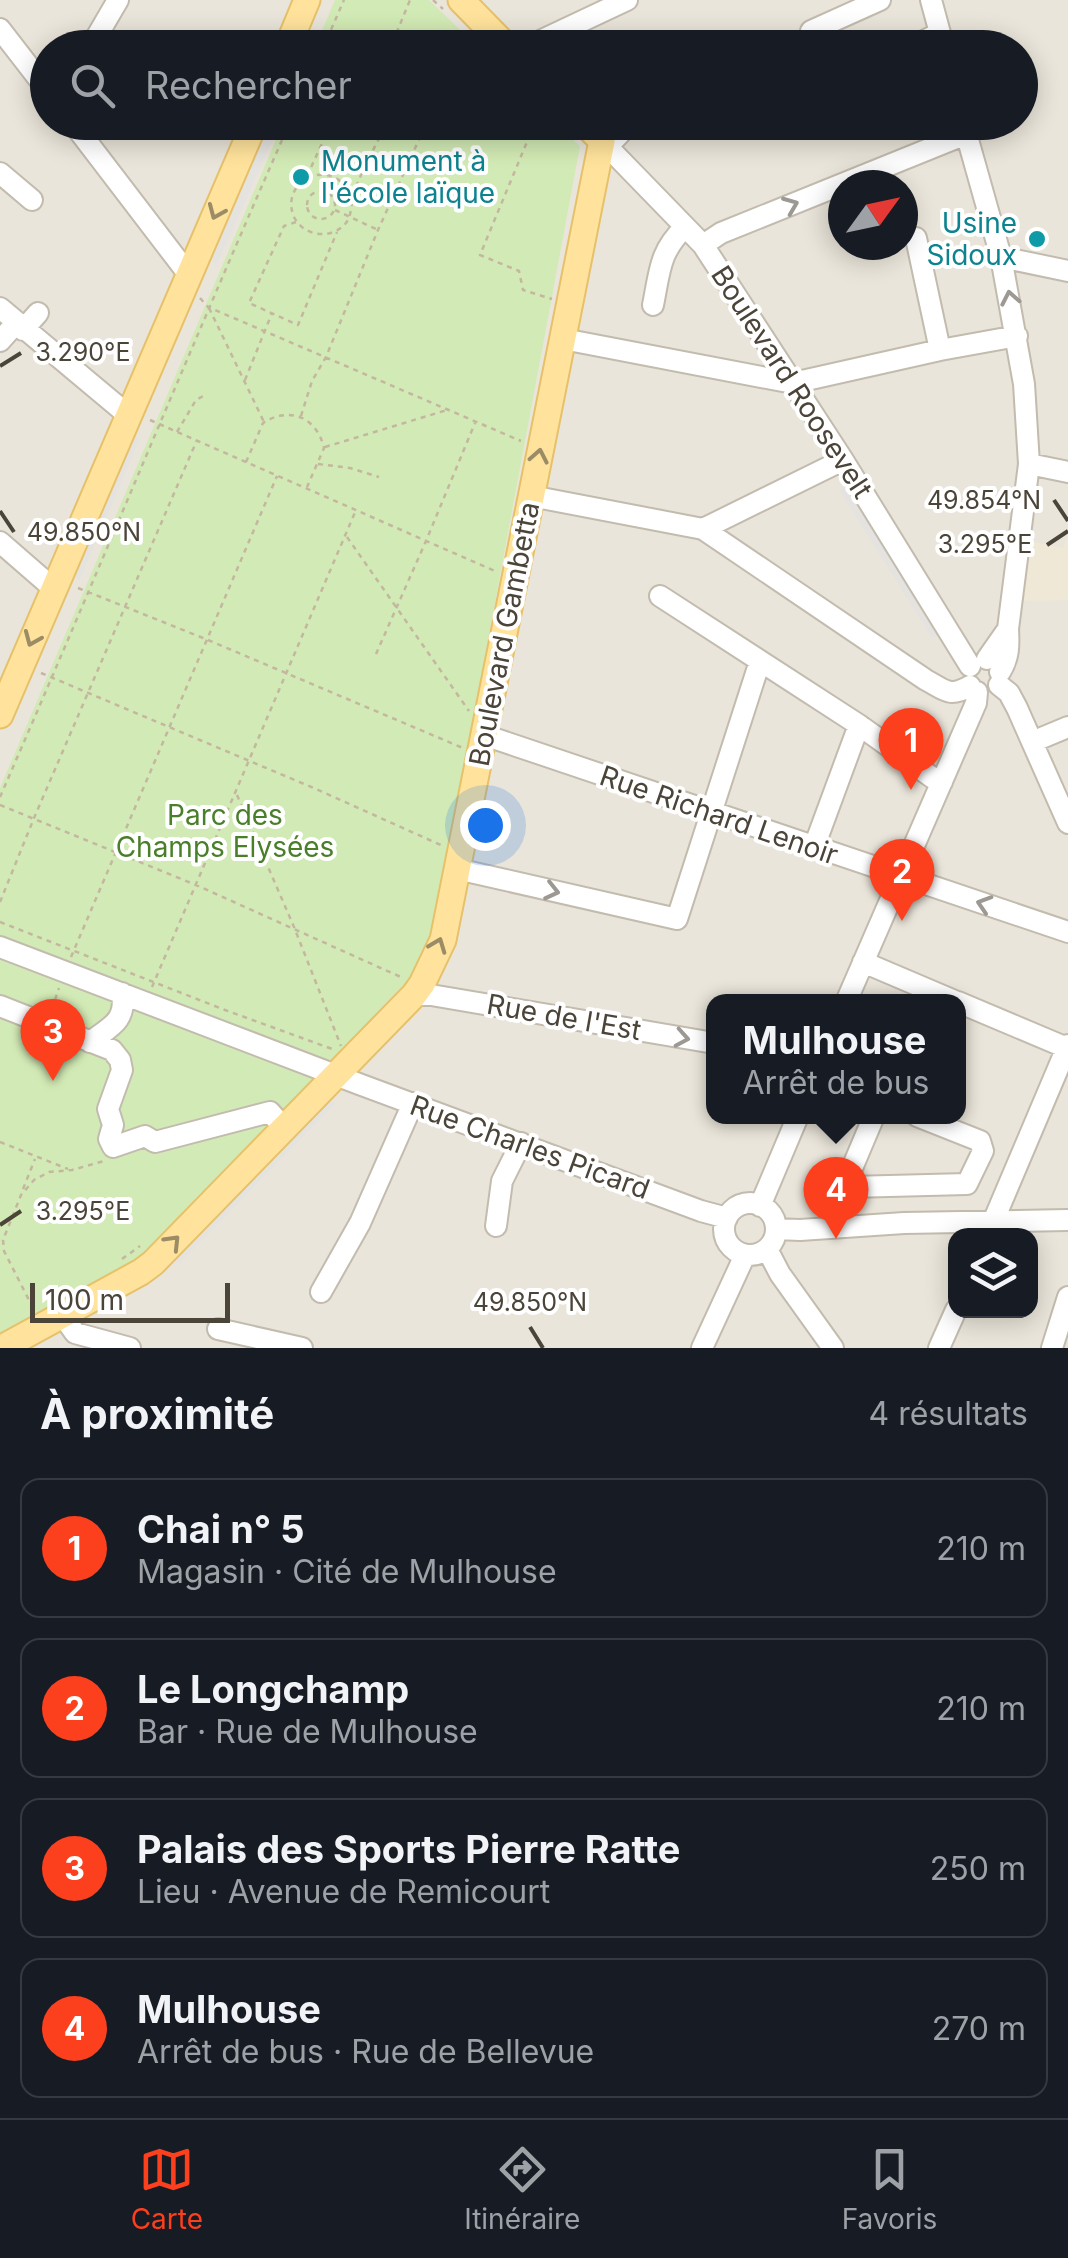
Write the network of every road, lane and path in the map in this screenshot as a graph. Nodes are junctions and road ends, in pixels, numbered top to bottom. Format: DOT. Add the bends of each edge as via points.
graph roads {
  1 [pos="118,0"];
  2 [pos="307,0"];
  3 [pos="344,0"];
  4 [pos="410,0"];
  5 [pos="627,0"];
  6 [pos="880,0"];
  7 [pos="931,0"];
  8 [pos="463,1"];
  9 [pos="0,29"];
  10 [pos="100,30"];
  11 [pos="294,30"];
  12 [pos="331,30"];
  13 [pos="398,30"];
  14 [pos="491,30"];
  15 [pos="563,30"];
  16 [pos="813,30"];
  17 [pos="939,30"];
  18 [pos="30,68"];
  19 [pos="85,140"];
  20 [pos="247,140"];
  21 [pos="282,140"];
  22 [pos="324,140"];
  23 [pos="378,140"];
  24 [pos="419,140"];
  25 [pos="528,140"];
  26 [pos="601,140"];
  27 [pos="610,140"];
  28 [pos="937,140"];
  29 [pos="968,140"];
  30 [pos="605,144"];
  31 [pos="0,173"];
  32 [pos="332,176"];
  33 [pos="306,178"];
  34 [pos="326,192"];
  35 [pos="352,198"];
  36 [pos="32,200"];
  37 [pos="334,209"];
  38 [pos="350,216"];
  39 [pos="297,222"];
  40 [pos="685,227"];
  41 [pos="338,230"];
  42 [pos="378,230"];
  43 [pos="703,245"];
  44 [pos="918,247"];
  45 [pos="1002,257"];
  46 [pos="1068,271"];
  47 [pos="186,281"];
  48 [pos="652,305"];
  49 [pos="570,306"];
  50 [pos="208,307"];
  51 [pos="38,313"];
  52 [pos="272,313"];
  53 [pos="13,320"];
  54 [pos="265,331"];
  55 [pos="1017,336"];
  56 [pos="563,339"];
  57 [pos="0,341"];
  58 [pos="940,350"];
  59 [pos="326,357"];
  60 [pos="245,382"];
  61 [pos="793,383"];
  62 [pos="206,396"];
  63 [pos="448,410"];
  64 [pos="130,412"];
  65 [pos="302,416"];
  66 [pos="476,421"];
  67 [pos="264,422"];
  68 [pos="160,424"];
  69 [pos="176,433"];
  70 [pos="196,440"];
  71 [pos="324,448"];
  72 [pos="541,449"];
  73 [pos="843,460"];
  74 [pos="246,462"];
  75 [pos="316,464"];
  76 [pos="1028,464"];
  77 [pos="1068,472"];
  78 [pos="278,476"];
  79 [pos="379,478"];
  80 [pos="306,488"];
  81 [pos="532,496"];
  82 [pos="356,510"];
  83 [pos="703,529"];
  84 [pos="345,534"];
  85 [pos="426,541"];
  86 [pos="0,542"];
  87 [pos="495,580"];
  88 [pos="56,584"];
  89 [pos="89,593"];
  90 [pos="660,596"];
  91 [pos="126,607"];
  92 [pos="397,608"];
  93 [pos="208,640"];
  94 [pos="376,654"];
  95 [pos="760,661"];
  96 [pos="22,664"];
  97 [pos="286,674"];
  98 [pos="984,677"];
  99 [pos="52,678"];
  100 [pos="88,693"];
  101 [pos="1,709"];
  102 [pos="858,725"];
  103 [pos="1068,727"];
  104 [pos="170,728"];
  105 [pos="477,736"];
  106 [pos="1032,742"];
  107 [pos="248,761"];
  108 [pos="942,782"];
  109 [pos="236,792"];
  110 [pos="0,797"];
  111 [pos="0,805"];
  112 [pos="711,812"];
  113 [pos="34,818"];
  114 [pos="1068,823"];
  115 [pos="814,847"];
  116 [pos="117,852"];
  117 [pos="458,862"];
  118 [pos="899,876"];
  119 [pos="196,885"];
  120 [pos="0,902"];
  121 [pos="0,922"];
  122 [pos="294,927"];
  123 [pos="1068,932"];
  124 [pos="0,947"];
  125 [pos="74,951"];
  126 [pos="863,962"];
  127 [pos="65,971"];
  128 [pos="409,981"];
  129 [pos="154,983"];
  130 [pos="151,990"];
  131 [pos="122,993"];
  132 [pos="849,994"];
  133 [pos="939,994"];
  134 [pos="966,1005"];
  135 [pos="0,1006"];
  136 [pos="46,1024"];
  137 [pos="90,1042"];
  138 [pos="706,1042"];
  139 [pos="1067,1046"];
  140 [pos="329,1064"];
  141 [pos="413,1103"];
  142 [pos="795,1124"];
  143 [pos="871,1124"];
  144 [pos="937,1124"];
  145 [pos="284,1128"];
  146 [pos="0,1142"];
  147 [pos="521,1144"];
  148 [pos="36,1156"];
  149 [pos="118,1156"];
  150 [pos="72,1170"];
  151 [pos="902,1187"];
  152 [pos="20,1195"];
  153 [pos="760,1206"];
  154 [pos="726,1218"];
  155 [pos="1068,1220"];
  156 [pos="904,1224"];
  157 [pos="496,1226"];
  158 [pos="776,1228"];
  159 [pos="973,1228"];
  160 [pos="990,1228"];
  161 [pos="999,1228"];
  162 [pos="2,1239"];
  163 [pos="141,1246"];
  164 [pos="767,1249"];
  165 [pos="4,1251"];
  166 [pos="745,1255"];
  167 [pos="0,1259"];
  168 [pos="114,1264"];
  169 [pos="320,1292"];
  170 [pos="1068,1297"];
  171 [pos="952,1318"];
  172 [pos="218,1328"];
  173 [pos="45,1330"];
  174 [pos="2,1348"];
  175 [pos="130,1348"];
  176 [pos="302,1348"];
  177 [pos="702,1348"];
  178 [pos="832,1348"];
  179 [pos="939,1348"];
  180 [pos="1052,1348"];
  1 -- 10 [label="street"];
  2 -- 11 [label="main road"];
  3 -- 12 [label="path"];
  4 -- 13 [label="path"];
  5 -- 15 [label="street"];
  6 -- 16 [label="street"];
  7 -- 17 [label="street"];
  8 -- 14 [label="main road"];
  9 -- 18 [label="street"];
  19 -- 47 [label="street"];
  20 -- 47 [label="main road, one-way"];
  21 -- 50 [label="path"];
  22 -- 33 [label="path"];
  23 -- 35 [label="path"];
  24 -- 42 [label="path"];
  25 -- 49 [label="path" via="480,255 519,271 523,290"];
  26 -- 30 [label="main road, Boulevard Roosevelt"];
  27 -- 30 [label="street"];
  43 -- 28 [label="street, one-way"];
  29 -- 45 [label="street"];
  30 -- 40 [label="street, Boulevard Roosevelt"];
  30 -- 49 [label="main road, Boulevard Gambetta"];
  31 -- 36 [label="street"];
  32 -- 33 [label="path"];
  32 -- 34 [label="path"];
  32 -- 35 [label="path"];
  33 -- 39 [label="path" via="292,198"];
  34 -- 37 [label="path"];
  34 -- 37 [label="path" via="310,196 308,209 320,218"];
  35 -- 38 [label="path"];
  37 -- 38 [label="path"];
  38 -- 41 [label="path"];
  38 -- 42 [label="path"];
  39 -- 41 [label="path" via="317,234"];
  39 -- 52 [label="path" via="284,226 249,303"];
  40 -- 43 [label="street, Boulevard Roosevelt"];
  40 -- 48 [label="street" via="669,242"];
  41 -- 52 [label="path" via="298,324"];
  42 -- 59 [label="path"];
  43 -- 61 [label="street, Boulevard Roosevelt"];
  44 -- 58 [label="street"];
  45 -- 46 [label="street"];
  55 -- 45 [label="street, one-way"];
  47 -- 50 [label="path"];
  47 -- 64 [label="main road"];
  49 -- 56 [label="main road, Boulevard Gambetta"];
  50 -- 54 [label="path"];
  50 -- 60 [label="path"];
  50 -- 68 [label="path"];
  51 -- 53 [label="street"];
  52 -- 54 [label="path"];
  53 -- 57 [label="street"];
  53 -- 64 [label="street"];
  54 -- 59 [label="path"];
  54 -- 60 [label="path"];
  55 -- 58 [label="street"];
  55 -- 76 [label="street"];
  56 -- 61 [label="street"];
  56 -- 72 [label="main road, Boulevard Gambetta"];
  58 -- 61 [label="street"];
  59 -- 63 [label="path"];
  59 -- 65 [label="path"];
  60 -- 67 [label="path"];
  61 -- 73 [label="street, Boulevard Roosevelt"];
  62 -- 69 [label="path" via="196,400"];
  63 -- 66 [label="path"];
  63 -- 71 [label="path"];
  64 -- 68 [label="path"];
  64 -- 88 [label="main road"];
  65 -- 67 [label="path"];
  65 -- 71 [label="path"];
  66 -- 72 [label="path"];
  66 -- 85 [label="path"];
  67 -- 74 [label="path"];
  68 -- 69 [label="path"];
  68 -- 89 [label="path"];
  69 -- 70 [label="path"];
  70 -- 74 [label="path"];
  70 -- 91 [label="path"];
  71 -- 75 [label="path"];
  81 -- 72 [label="main road, Boulevard Gambetta, one-way"];
  73 -- 83 [label="street"];
  73 -- 98 [label="street, Boulevard Roosevelt"];
  74 -- 78 [label="path"];
  75 -- 79 [label="path"];
  75 -- 80 [label="path"];
  76 -- 77 [label="street"];
  76 -- 98 [label="street" via="1008,628"];
  78 -- 80 [label="path"];
  78 -- 93 [label="path"];
  80 -- 82 [label="path"];
  81 -- 83 [label="street"];
  81 -- 105 [label="main road, Boulevard Gambetta"];
  82 -- 84 [label="path"];
  82 -- 85 [label="path"];
  83 -- 98 [label="street" via="926,680 956,694"];
  84 -- 92 [label="path"];
  84 -- 97 [label="path"];
  85 -- 87 [label="path" via="496,572"];
  85 -- 92 [label="path"];
  86 -- 88 [label="street"];
  88 -- 89 [label="path"];
  88 -- 96 [label="main road, one-way"];
  89 -- 91 [label="path"];
  89 -- 99 [label="path"];
  90 -- 95 [label="street"];
  91 -- 93 [label="path"];
  91 -- 100 [label="path"];
  92 -- 94 [label="path"];
  92 -- 105 [label="path" via="465,704"];
  93 -- 97 [label="path"];
  93 -- 104 [label="path"];
  95 -- 102 [label="street"];
  95 -- 112 [label="street"];
  96 -- 99 [label="path"];
  96 -- 101 [label="main road"];
  97 -- 105 [label="path"];
  97 -- 107 [label="path"];
  98 -- 106 [label="street, Boulevard Roosevelt" via="1009,694"];
  98 -- 108 [label="street"];
  99 -- 100 [label="path"];
  99 -- 110 [label="path"];
  100 -- 104 [label="path"];
  100 -- 113 [label="path"];
  102 -- 108 [label="street"];
  102 -- 115 [label="street"];
  103 -- 106 [label="street"];
  104 -- 107 [label="path"];
  104 -- 116 [label="path"];
  105 -- 112 [label="street, Rue Richard Lenoir"];
  105 -- 117 [label="main road, Boulevard Gambetta"];
  106 -- 114 [label="street, Boulevard Roosevelt"];
  107 -- 109 [label="path"];
  107 -- 117 [label="path" via="388,821"];
  108 -- 118 [label="street"];
  109 -- 119 [label="path"];
  109 -- 122 [label="path"];
  111 -- 113 [label="path"];
  112 -- 115 [label="street, Rue Richard Lenoir"];
  117 -- 112 [label="street, one-way" via="677,919"];
  113 -- 116 [label="path"];
  113 -- 120 [label="path"];
  115 -- 118 [label="street, Rue Richard Lenoir"];
  116 -- 119 [label="path"];
  116 -- 125 [label="path"];
  128 -- 117 [label="main road, Boulevard Gambetta, one-way" via="442,940"];
  123 -- 118 [label="street, Rue Richard Lenoir, one-way"];
  118 -- 126 [label="street"];
  119 -- 122 [label="path"];
  119 -- 129 [label="path"];
  121 -- 125 [label="path"];
  122 -- 128 [label="path"];
  122 -- 140 [label="path" via="339,1044"];
  124 -- 127 [label="street, Rue Charles Picard"];
  125 -- 127 [label="path"];
  125 -- 129 [label="path"];
  126 -- 132 [label="street"];
  126 -- 133 [label="street"];
  127 -- 131 [label="street, Rue Charles Picard"];
  127 -- 136 [label="path"];
  128 -- 138 [label="street, Rue de l'Est, one-way" via="431,994"];
  128 -- 140 [label="main road, Boulevard Gambetta"];
  129 -- 130 [label="path"];
  129 -- 140 [label="path"];
  131 -- 137 [label="street" via="116,1024"];
  131 -- 140 [label="street, Rue Charles Picard"];
  134 -- 139 [label="street"];
  135 -- 136 [label="street"];
  136 -- 137 [label="street"];
  137 -- 145 [label="street" via="120,1060 108,1110 113,1147 270,1112"];
  139 -- 160 [label="street"];
  140 -- 141 [label="street, Rue Charles Picard"];
  140 -- 145 [label="main road, Boulevard Gambetta"];
  141 -- 147 [label="street, Rue Charles Picard"];
  141 -- 169 [label="street" via="360,1223"];
  142 -- 153 [label="street"];
  143 -- 151 [label="street" via="848,1184"];
  144 -- 151 [label="street" via="980,1141 984,1151 970,1181"];
  173 -- 145 [label="main road, Boulevard Gambetta, one-way" via="154,1263"];
  146 -- 148 [label="path"];
  147 -- 154 [label="street, Rue Charles Picard"];
  147 -- 157 [label="street" via="502,1180"];
  148 -- 150 [label="path"];
  148 -- 152 [label="path"];
  149 -- 150 [label="path"];
  150 -- 152 [label="path" via="49,1172"];
  151 -- 156 [label="street"];
  152 -- 162 [label="path"];
  153 -- 154 [label="street" via="745,1204"];
  153 -- 158 [label="street"];
  154 -- 166 [label="street" via="726,1241"];
  155 -- 161 [label="street"];
  156 -- 158 [label="street"];
  156 -- 159 [label="street"];
  158 -- 164 [label="street"];
  162 -- 165 [label="path"];
  163 -- 168 [label="path"];
  164 -- 166 [label="street"];
  164 -- 178 [label="street"];
  165 -- 167 [label="path"];
  165 -- 173 [label="path"];
  166 -- 177 [label="street"];
  170 -- 180 [label="street"];
  171 -- 179 [label="street"];
  172 -- 176 [label="street"];
  173 -- 174 [label="main road, Boulevard Gambetta"];
  173 -- 175 [label="street"];
}
